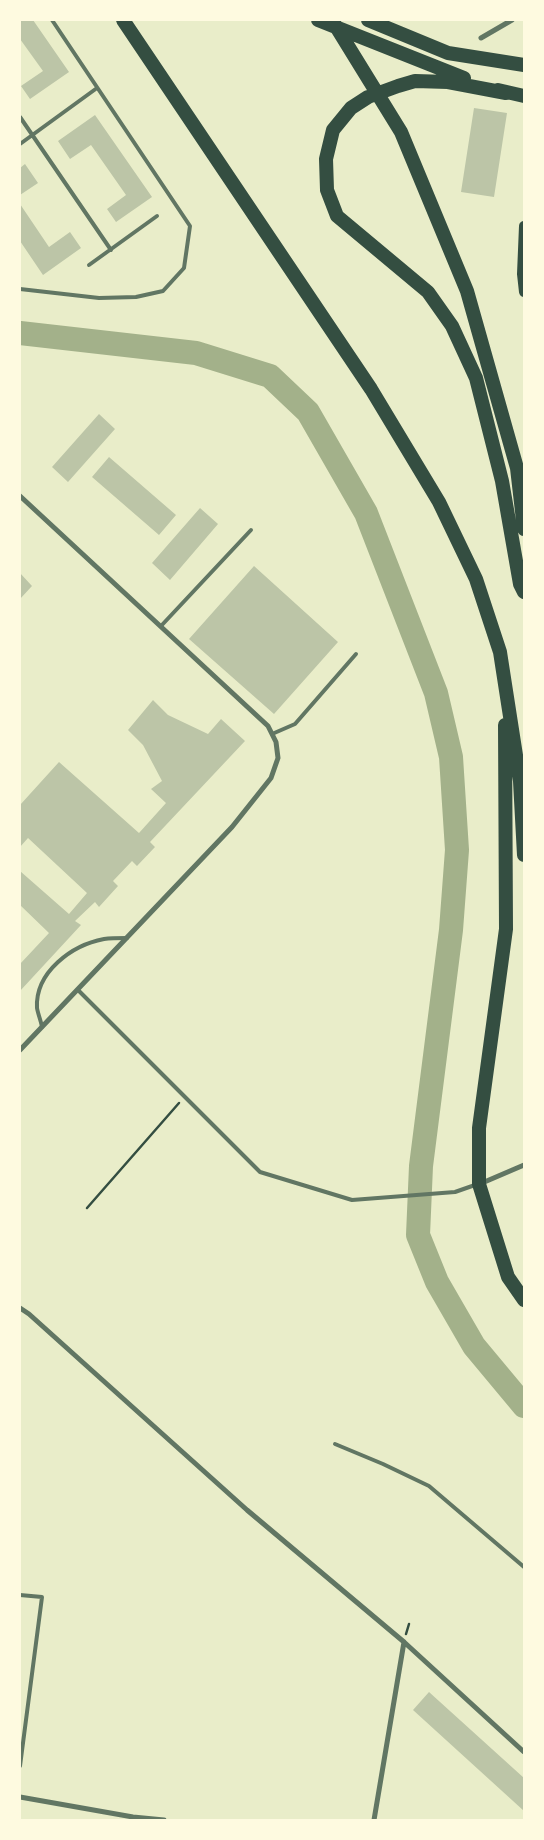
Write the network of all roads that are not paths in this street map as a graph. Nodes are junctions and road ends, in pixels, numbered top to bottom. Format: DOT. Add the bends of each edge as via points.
graph roads {
  1 [pos="52,20"];
  2 [pos="123,20"];
  3 [pos="318,20"];
  4 [pos="332,20"];
  5 [pos="368,20"];
  6 [pos="512,20"];
  7 [pos="481,38"];
  8 [pos="524,66"];
  9 [pos="97,88"];
  10 [pos="506,93"];
  11 [pos="524,96"];
  12 [pos="20,117"];
  13 [pos="33,135"];
  14 [pos="20,144"];
  15 [pos="158,216"];
  16 [pos="524,226"];
  17 [pos="111,250"];
  18 [pos="89,266"];
  19 [pos="20,289"];
  20 [pos="524,292"];
  21 [pos="20,496"];
  22 [pos="524,529"];
  23 [pos="252,530"];
  24 [pos="524,592"];
  25 [pos="161,626"];
  26 [pos="356,654"];
  27 [pos="506,684"];
  28 [pos="272,734"];
  29 [pos="524,855"];
  30 [pos="127,938"];
  31 [pos="78,990"];
  32 [pos="42,1027"];
  33 [pos="20,1050"];
  34 [pos="524,1165"];
  35 [pos="479,1184"];
  36 [pos="524,1300"];
  37 [pos="20,1308"];
  38 [pos="335,1444"];
  39 [pos="524,1568"];
  40 [pos="20,1594"];
  41 [pos="404,1642"];
  42 [pos="524,1752"];
  43 [pos="20,1766"];
  44 [pos="20,1797"];
  45 [pos="164,1820"];
  46 [pos="374,1820"];
  1 -- 9 [label="lane"];
  2 -- 27 [label="highway" via="372,389 439,502 476,579 500,652"];
  3 -- 10 [label="highway"];
  4 -- 22 [label="highway" via="402,132 468,292 517,468"];
  5 -- 8 [label="highway" via="448,53"];
  6 -- 7 [label="street"];
  9 -- 13 [label="lane"];
  9 -- 19 [label="lane" via="190,226 184,268 163,291 136,297 99,298"];
  10 -- 11 [label="highway"];
  10 -- 24 [label="highway" via="448,82 415,81 368,97 351,108 333,130 326,159 328,190 337,216 428,292 452,326 476,378 502,481"];
  12 -- 13 [label="lane"];
  13 -- 14 [label="lane"];
  13 -- 17 [label="lane"];
  15 -- 17 [label="lane"];
  16 -- 20 [label="main road"];
  17 -- 18 [label="lane"];
  21 -- 25 [label="street"];
  23 -- 25 [label="lane"];
  25 -- 28 [label="street" via="268,726"];
  26 -- 28 [label="lane" via="295,724"];
  27 -- 29 [label="highway" via="520,781"];
  27 -- 35 [label="highway" via="506,929 479,1128"];
  28 -- 30 [label="street" via="278,758 271,778 232,827"];
  30 -- 31 [label="street"];
  30 -- 32 [label="lane" via="104,939 78,948 50,969 40,986 37,1008"];
  31 -- 32 [label="street"];
  31 -- 35 [label="lane" via="260,1172 352,1200 455,1192"];
  32 -- 33 [label="street"];
  34 -- 35 [label="street"];
  35 -- 36 [label="highway" via="508,1277"];
  37 -- 41 [label="street" via="247,1510"];
  38 -- 39 [label="lane" via="429,1486"];
  40 -- 43 [label="lane" via="42,1597"];
  41 -- 42 [label="street"];
  41 -- 46 [label="street"];
  44 -- 45 [label="street"];
}
